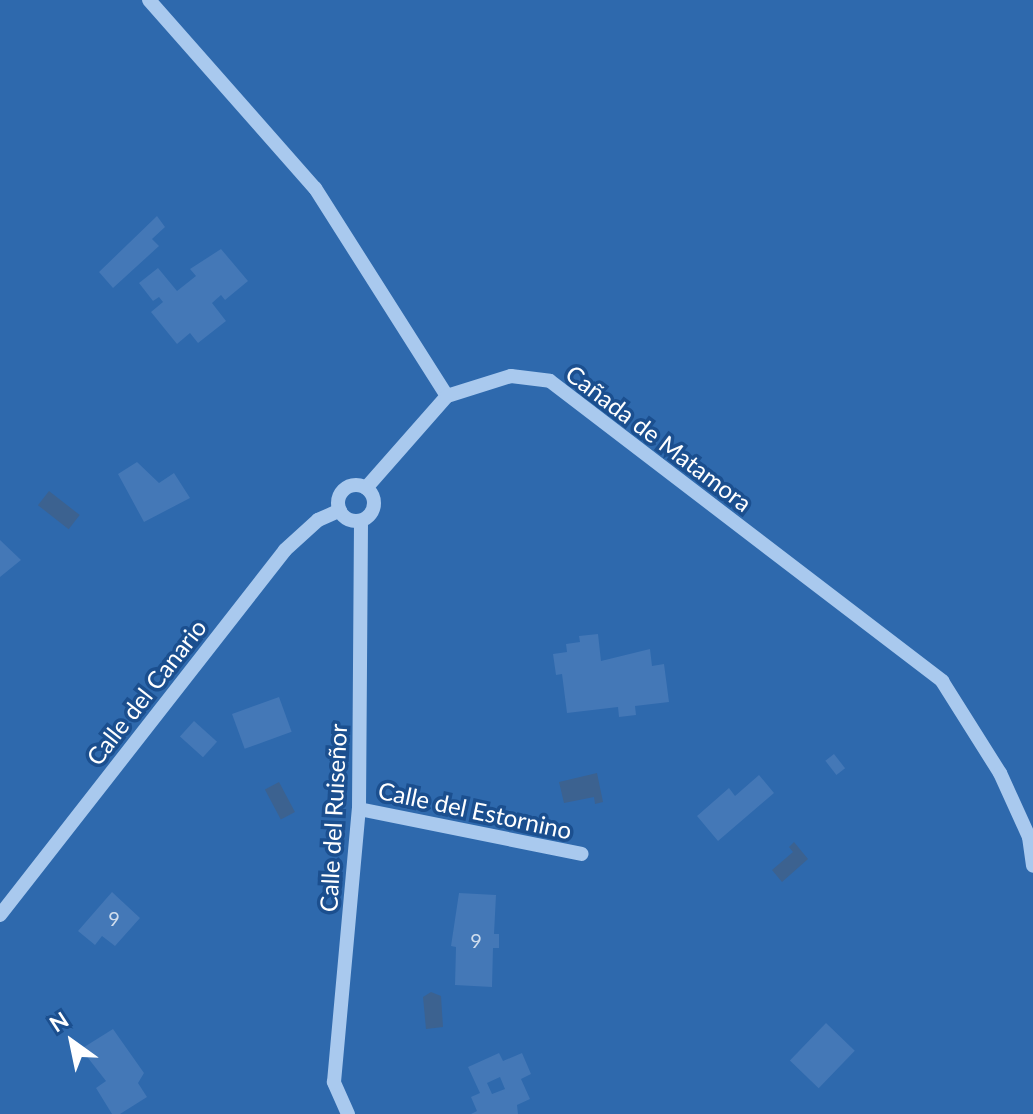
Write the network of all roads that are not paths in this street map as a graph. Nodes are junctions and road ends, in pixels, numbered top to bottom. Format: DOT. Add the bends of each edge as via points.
graph roads {
  1 [pos="149,0"];
  2 [pos="447,396"];
  3 [pos="366,488"];
  4 [pos="340,510"];
  5 [pos="361,521"];
  6 [pos="359,809"];
  7 [pos="582,854"];
  8 [pos="1033,866"];
  9 [pos="0,915"];
  10 [pos="348,1114"];
  1 -- 2 [label="street" via="315,188"];
  2 -- 3 [label="street"];
  2 -- 8 [label="street, Cañada de Matamora" via="511,376 550,381 890,638 942,681 1000,773 1029,837"];
  3 -- 4 [label="street, Calle del Canario" via="345,490"];
  3 -- 5 [label="street, Calle del Ruiseñor" via="374,510"];
  4 -- 5 [label="street"];
  4 -- 9 [label="street, Calle del Canario" via="318,520 285,550"];
  5 -- 6 [label="street, Calle del Ruiseñor"];
  6 -- 7 [label="street, Calle del Estornino"];
  6 -- 10 [label="street, Calle del Ruiseñor" via="334,1082"];
}
